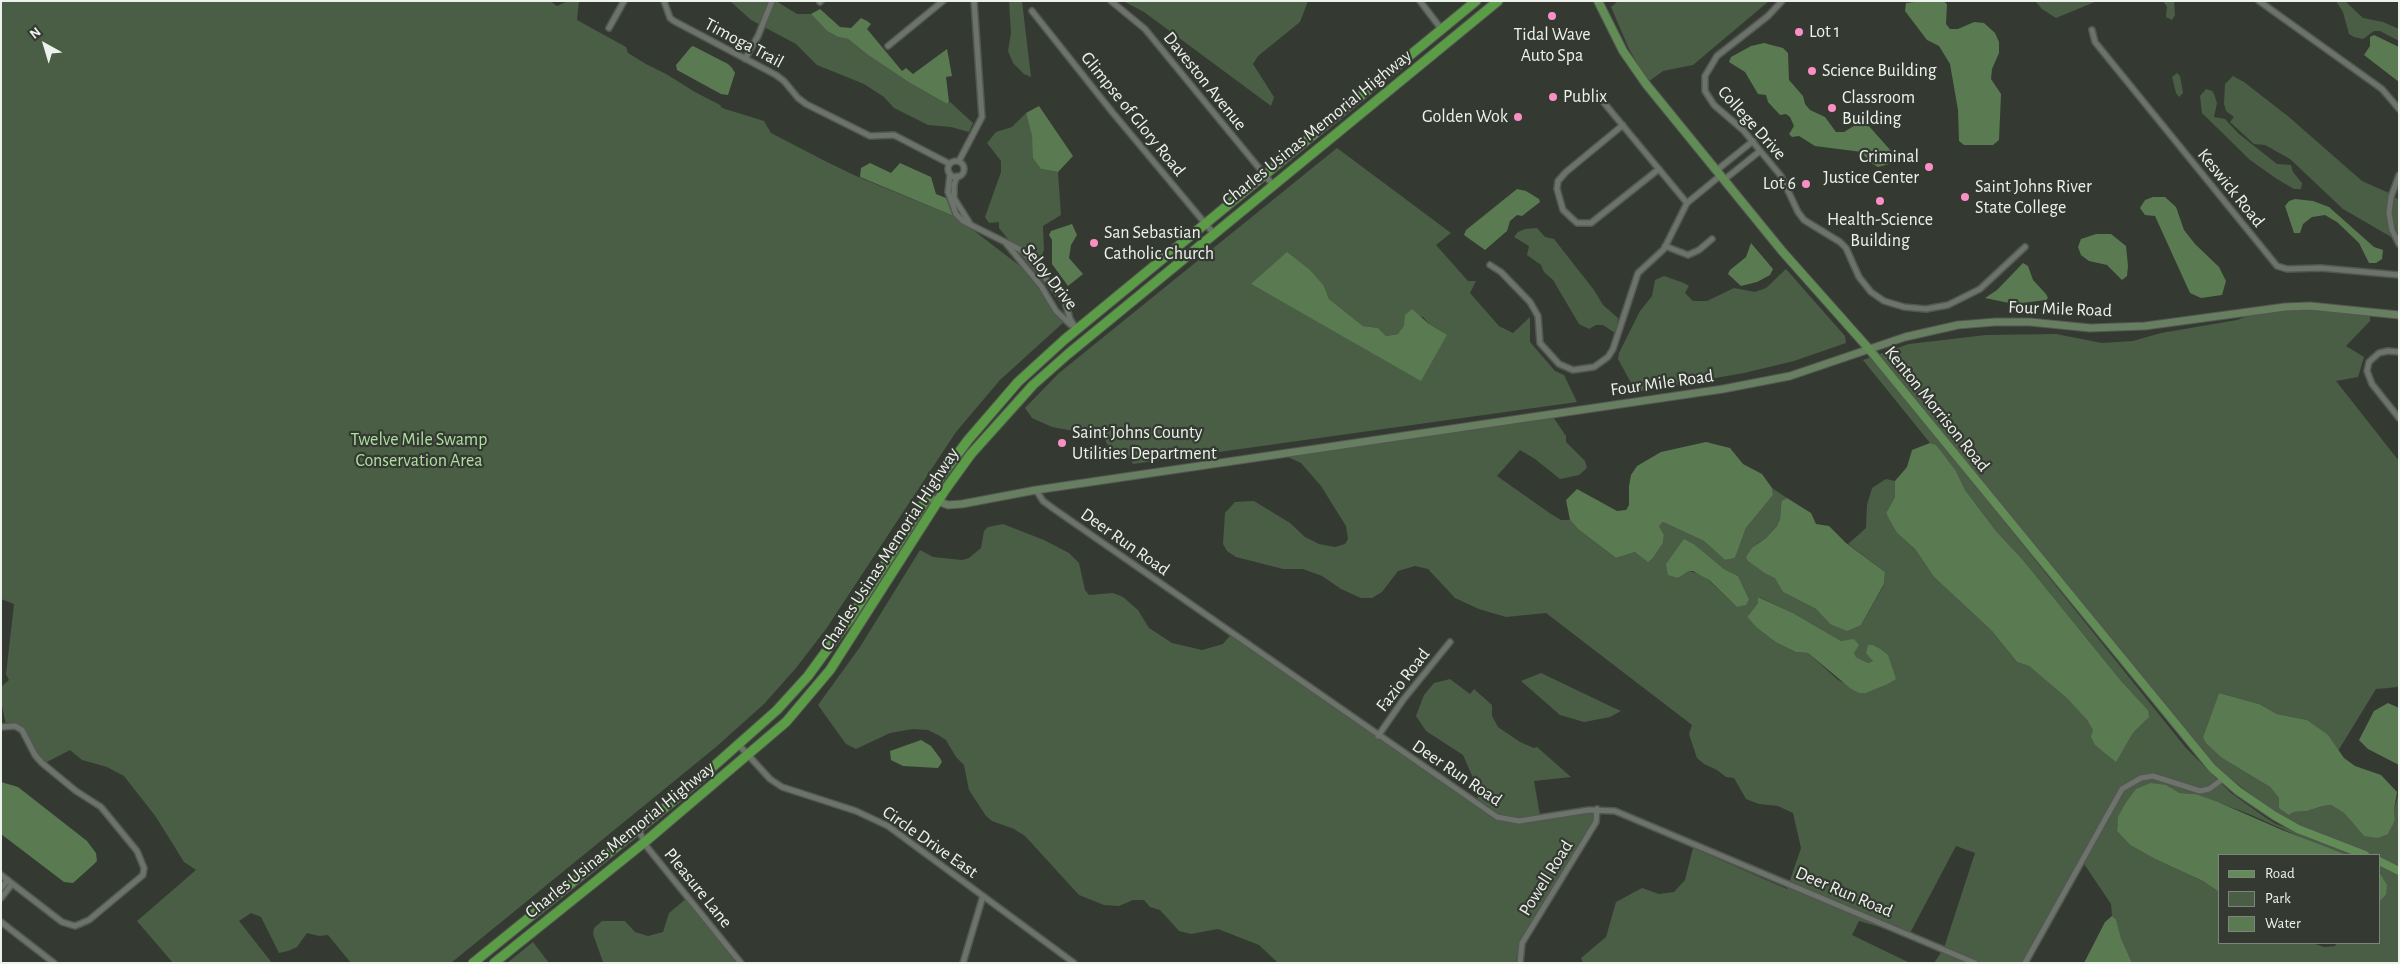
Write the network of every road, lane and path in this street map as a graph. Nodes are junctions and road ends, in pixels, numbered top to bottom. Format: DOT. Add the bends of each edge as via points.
graph roads {
  1 [pos="624,1"];
  2 [pos="664,1"];
  3 [pos="772,1"];
  4 [pos="943,1"];
  5 [pos="974,1"];
  6 [pos="1110,1"];
  7 [pos="1420,1"];
  8 [pos="1476,1"];
  9 [pos="1498,1"];
  10 [pos="1598,1"];
  11 [pos="1782,1"];
  12 [pos="2261,2"];
  13 [pos="1032,11"];
  14 [pos="609,28"];
  15 [pos="1442,30"];
  16 [pos="2092,30"];
  17 [pos="888,46"];
  18 [pos="745,59"];
  19 [pos="1600,98"];
  20 [pos="2399,109"];
  21 [pos="1623,125"];
  22 [pos="1753,141"];
  23 [pos="1760,151"];
  24 [pos="959,161"];
  25 [pos="950,164"];
  26 [pos="1659,169"];
  27 [pos="950,174"];
  28 [pos="1265,175"];
  29 [pos="1721,175"];
  30 [pos="2399,175"];
  31 [pos="957,176"];
  32 [pos="1273,185"];
  33 [pos="1687,203"];
  34 [pos="1206,224"];
  35 [pos="971,225"];
  36 [pos="1214,234"];
  37 [pos="1712,239"];
  38 [pos="1004,241"];
  39 [pos="2399,244"];
  40 [pos="1665,246"];
  41 [pos="2025,247"];
  42 [pos="1490,265"];
  43 [pos="2399,275"];
  44 [pos="1061,297"];
  45 [pos="1050,303"];
  46 [pos="2399,315"];
  47 [pos="1077,330"];
  48 [pos="1869,349"];
  49 [pos="2399,352"];
  50 [pos="1033,385"];
  51 [pos="2399,418"];
  52 [pos="1036,490"];
  53 [pos="927,497"];
  54 [pos="938,502"];
  55 [pos="1450,642"];
  56 [pos="1,728"];
  57 [pos="1378,736"];
  58 [pos="739,746"];
  59 [pos="748,756"];
  60 [pos="2223,779"];
  61 [pos="1597,809"];
  62 [pos="638,829"];
  63 [pos="646,841"];
  64 [pos="2362,854"];
  65 [pos="2380,862"];
  66 [pos="2399,872"];
  67 [pos="1,875"];
  68 [pos="10,882"];
  69 [pos="1,888"];
  70 [pos="983,896"];
  71 [pos="1,898"];
  72 [pos="1,922"];
  73 [pos="54,963"];
  74 [pos="473,963"];
  75 [pos="494,963"];
  76 [pos="741,963"];
  77 [pos="963,963"];
  78 [pos="1074,963"];
  79 [pos="1520,963"];
  80 [pos="1975,963"];
  81 [pos="2026,963"];
  1 -- 14 [label="street"];
  2 -- 18 [label="street, Timoga Trail" via="674,21"];
  3 -- 18 [label="street"];
  4 -- 17 [label="street"];
  5 -- 24 [label="street" via="982,117"];
  6 -- 28 [label="street, Daveston Avenue" via="1145,29"];
  7 -- 15 [label="street"];
  8 -- 15 [label="highway, Charles Usinas Memorial Highway"];
  9 -- 32 [label="highway, Charles Usinas Memorial Highway"];
  10 -- 29 [label="main road, Kenton Morrison Road" via="1630,62"];
  11 -- 22 [label="street, College Drive" via="1717,56 1705,76 1705,91 1710,102"];
  12 -- 20 [label="street" via="2382,89"];
  13 -- 34 [label="street, Glimpse of Glory Road"];
  15 -- 28 [label="highway, Charles Usinas Memorial Highway"];
  16 -- 43 [label="street, Keswick Road" via="2095,42 2277,266"];
  18 -- 25 [label="street, Timoga Trail" via="784,81 806,104 863,134 875,137 894,135"];
  19 -- 21 [label="street"];
  21 -- 26 [label="street"];
  21 -- 26 [label="street" via="1558,181 1563,210 1577,223 1591,223"];
  22 -- 23 [label="street, College Drive"];
  22 -- 29 [label="street"];
  23 -- 29 [label="street"];
  23 -- 41 [label="street, College Drive" via="1784,181 1801,216 1843,244 1865,285 1891,304 1926,309 1969,296 1992,280"];
  24 -- 25 [label="street"];
  24 -- 31 [label="street" via="964,169"];
  25 -- 27 [label="street, Seloy Drive"];
  26 -- 33 [label="street"];
  27 -- 31 [label="street"];
  27 -- 35 [label="street, Seloy Drive" via="948,192 952,208"];
  28 -- 32 [label="street, Daveston Avenue"];
  28 -- 34 [label="highway, Charles Usinas Memorial Highway"];
  29 -- 33 [label="street"];
  29 -- 48 [label="main road, Kenton Morrison Road" via="1782,252"];
  30 -- 39 [label="street" via="2390,205 2390,222"];
  31 -- 35 [label="street" via="954,198"];
  32 -- 36 [label="highway, Charles Usinas Memorial Highway"];
  33 -- 40 [label="street"];
  34 -- 36 [label="street, Glimpse of Glory Road"];
  34 -- 47 [label="highway, Charles Usinas Memorial Highway"];
  35 -- 38 [label="street, Seloy Drive"];
  36 -- 50 [label="highway, Charles Usinas Memorial Highway"];
  37 -- 40 [label="street" via="1688,255"];
  38 -- 44 [label="street, Seloy Drive" via="1027,255"];
  38 -- 45 [label="street, Seloy Drive" via="1036,279"];
  40 -- 42 [label="street" via="1638,273 1608,357 1594,367 1582,370 1567,369 1542,347 1538,316 1530,302"];
  44 -- 45 [label="street"];
  44 -- 47 [label="street, Seloy Drive"];
  45 -- 47 [label="street, Seloy Drive"];
  46 -- 48 [label="main road, Four Mile Road" via="2310,306 2142,326 2090,328 1994,322 1935,329"];
  47 -- 50 [label="highway" via="1079,340"];
  47 -- 53 [label="highway, Charles Usinas Memorial Highway" via="1006,395"];
  48 -- 52 [label="main road, Four Mile Road" via="1790,376 1723,389"];
  48 -- 60 [label="main road, Kenton Morrison Road"];
  49 -- 51 [label="street" via="2379,353 2369,362 2367,371 2372,384"];
  50 -- 54 [label="highway, Charles Usinas Memorial Highway" via="972,454"];
  52 -- 54 [label="main road, Four Mile Road" via="962,504"];
  52 -- 57 [label="street, Deer Run Road" via="1054,509"];
  53 -- 54 [label="main road, Four Mile Road"];
  53 -- 58 [label="highway, Charles Usinas Memorial Highway" via="821,659 777,710"];
  54 -- 59 [label="highway, Charles Usinas Memorial Highway" via="825,677 786,722"];
  55 -- 57 [label="street, Fazio Road"];
  56 -- 68 [label="street" via="14,726 22,730 42,763 101,807 138,851 144,868 143,875 89,920 75,926 62,922"];
  57 -- 61 [label="street, Deer Run Road" via="1497,817 1519,821"];
  58 -- 59 [label="street, Circle Drive East"];
  58 -- 62 [label="highway, Charles Usinas Memorial Highway"];
  59 -- 63 [label="highway, Charles Usinas Memorial Highway"];
  59 -- 70 [label="street, Circle Drive East" via="782,787 882,822"];
  60 -- 64 [label="main road, Kenton Morrison Road" via="2276,816 2306,832"];
  60 -- 81 [label="street" via="2200,791 2153,776 2122,789"];
  61 -- 79 [label="street, Powell Road" via="1596,822 1522,943"];
  61 -- 80 [label="street, Deer Run Road" via="1615,811"];
  62 -- 63 [label="street, Pleasure Lane"];
  62 -- 74 [label="highway, Charles Usinas Memorial Highway"];
  63 -- 75 [label="highway, Charles Usinas Memorial Highway"];
  63 -- 76 [label="street, Pleasure Lane" via="647,847"];
  65 -- 66 [label="main road"];
  67 -- 68 [label="street"];
  68 -- 69 [label="street"];
  68 -- 71 [label="street"];
  70 -- 77 [label="street"];
  70 -- 78 [label="street, Circle Drive East"];
  72 -- 73 [label="street"];
}
